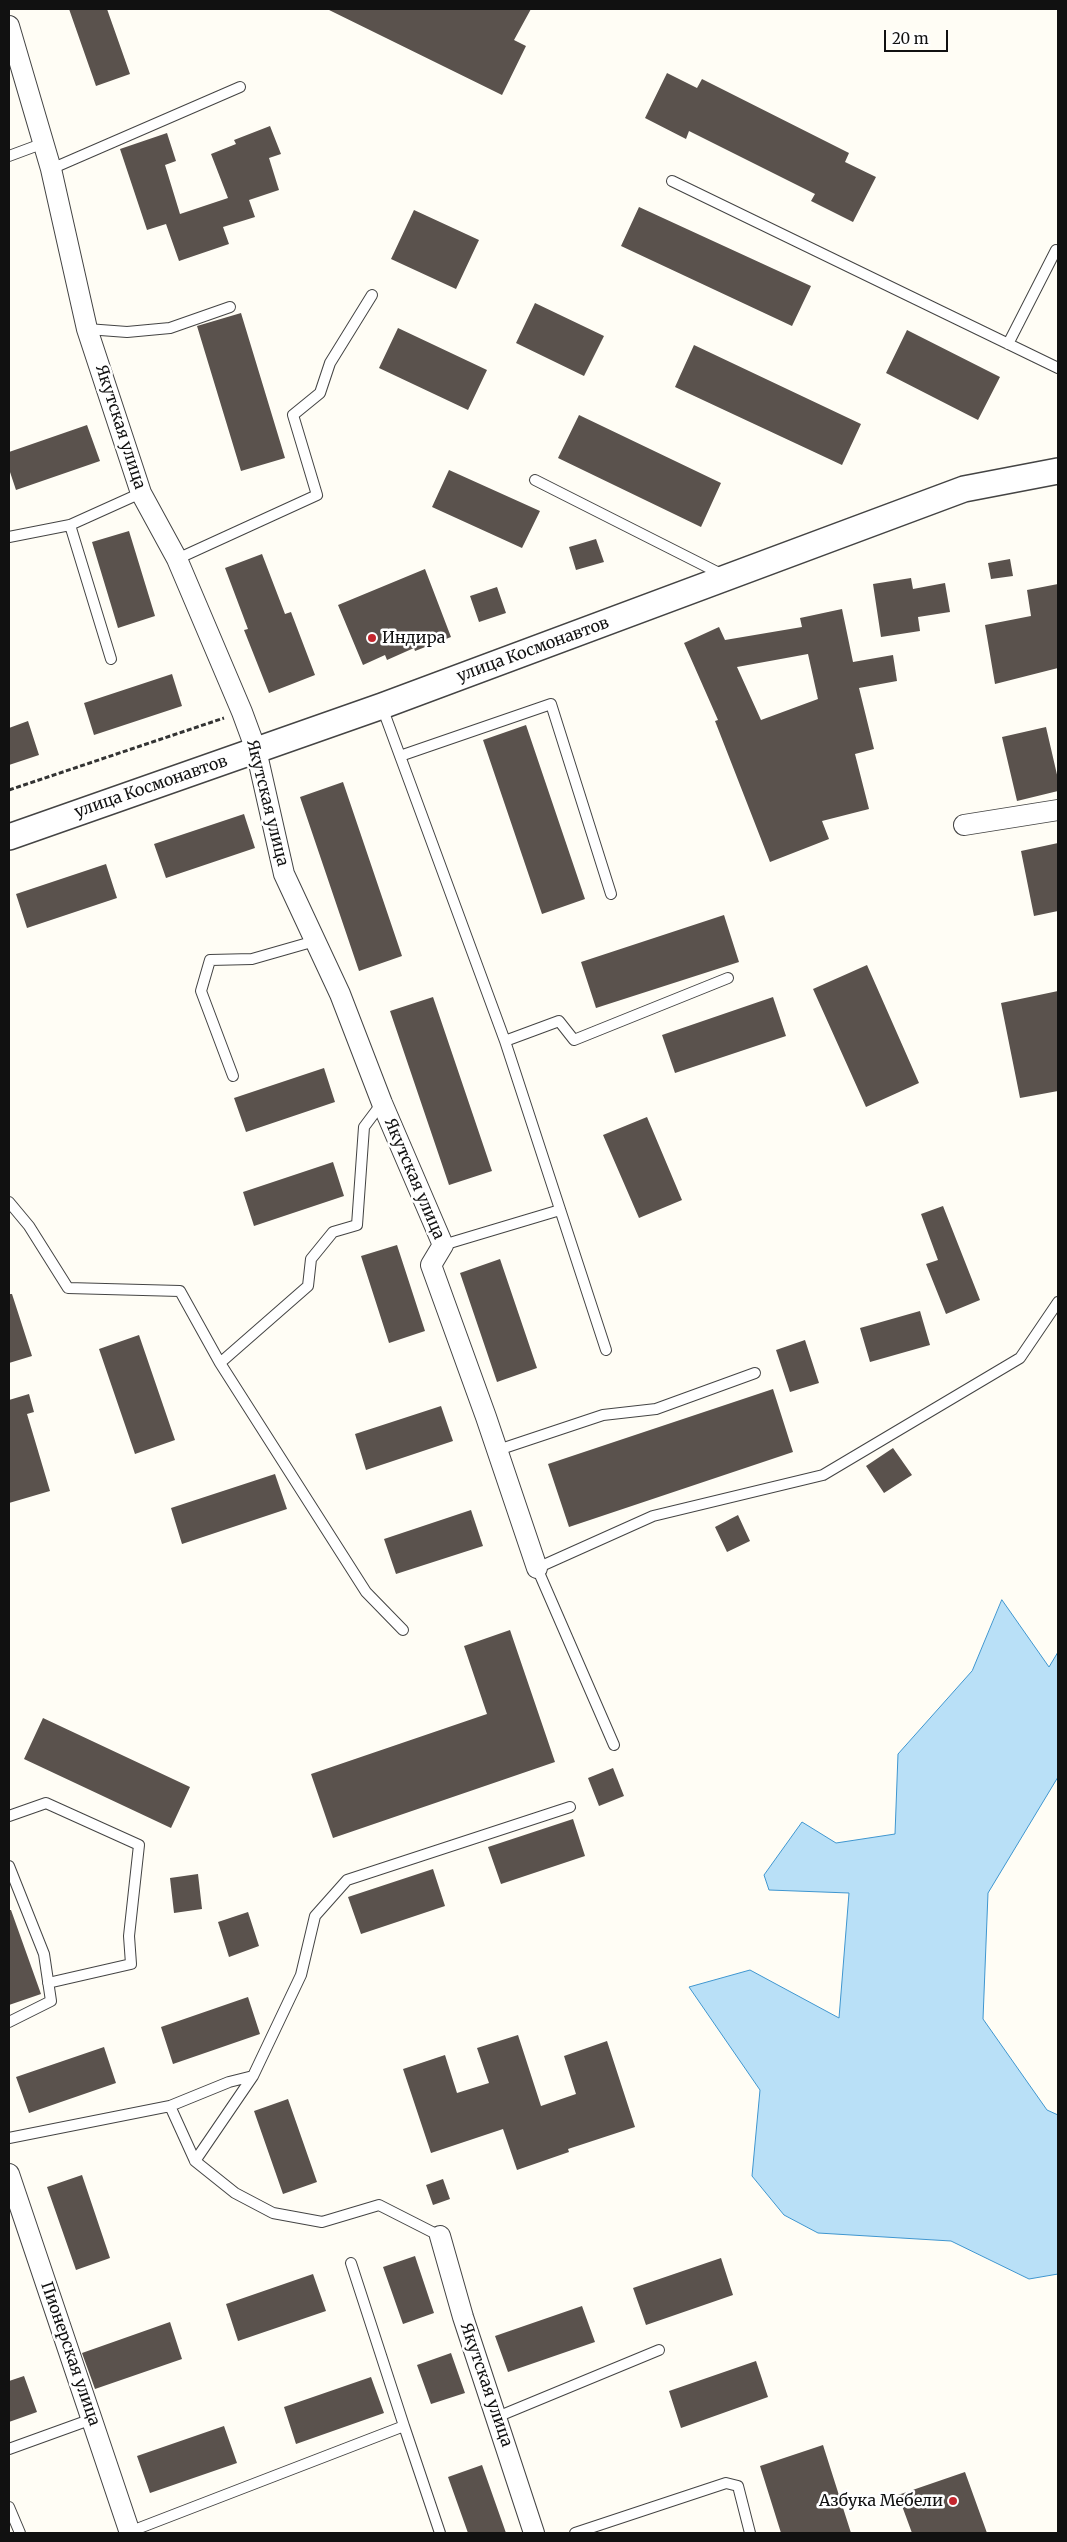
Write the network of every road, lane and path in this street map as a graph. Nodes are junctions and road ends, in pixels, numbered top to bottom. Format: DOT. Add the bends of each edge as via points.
graph roads {
  1 [pos="9,26"];
  2 [pos="240,87"];
  3 [pos="44,143"];
  4 [pos="9,156"];
  5 [pos="51,169"];
  6 [pos="672,181"];
  7 [pos="1058,252"];
  8 [pos="372,295"];
  9 [pos="230,307"];
  10 [pos="87,329"];
  11 [pos="1008,344"];
  12 [pos="1058,368"];
  13 [pos="1058,471"];
  14 [pos="535,480"];
  15 [pos="141,493"];
  16 [pos="70,525"];
  17 [pos="9,537"];
  18 [pos="177,559"];
  19 [pos="729,577"];
  20 [pos="111,659"];
  21 [pos="382,706"];
  22 [pos="242,712"];
  23 [pos="256,750"];
  24 [pos="400,756"];
  25 [pos="9,790"];
  26 [pos="1058,810"];
  27 [pos="964,825"];
  28 [pos="9,837"];
  29 [pos="610,894"];
  30 [pos="315,941"];
  31 [pos="728,978"];
  32 [pos="505,1041"];
  33 [pos="233,1076"];
  34 [pos="382,1103"];
  35 [pos="9,1202"];
  36 [pos="560,1210"];
  37 [pos="443,1246"];
  38 [pos="1058,1302"];
  39 [pos="606,1350"];
  40 [pos="220,1363"];
  41 [pos="754,1373"];
  42 [pos="498,1450"];
  43 [pos="537,1568"];
  44 [pos="403,1630"];
  45 [pos="614,1745"];
  46 [pos="570,1807"];
  47 [pos="9,1816"];
  48 [pos="9,1866"];
  49 [pos="48,1983"];
  50 [pos="9,2022"];
  51 [pos="253,2076"];
  52 [pos="170,2106"];
  53 [pos="9,2138"];
  54 [pos="195,2161"];
  55 [pos="9,2174"];
  56 [pos="440,2236"];
  57 [pos="351,2263"];
  58 [pos="659,2350"];
  59 [pos="497,2417"];
  60 [pos="92,2419"];
  61 [pos="404,2426"];
  62 [pos="9,2449"];
  63 [pos="9,2507"];
  64 [pos="130,2532"];
  65 [pos="20,2533"];
  66 [pos="440,2533"];
  67 [pos="534,2533"];
  68 [pos="575,2533"];
  69 [pos="750,2533"];
  1 -- 3 [label="street, Якутская улица"];
  2 -- 5 [label="lane"];
  3 -- 4 [label="lane"];
  3 -- 5 [label="street, Якутская улица"];
  5 -- 10 [label="street, Якутская улица"];
  6 -- 11 [label="lane"];
  7 -- 11 [label="lane" via="1056,250"];
  8 -- 18 [label="lane" via="330,363 320,393 293,415 317,495"];
  9 -- 10 [label="lane" via="170,328 127,332"];
  10 -- 15 [label="street, Якутская улица"];
  11 -- 12 [label="lane"];
  13 -- 19 [label="street, улица Космонавтов" via="964,489"];
  14 -- 19 [label="lane"];
  15 -- 16 [label="lane"];
  15 -- 18 [label="street, Якутская улица"];
  16 -- 17 [label="lane"];
  16 -- 20 [label="lane"];
  18 -- 22 [label="street, Якутская улица"];
  19 -- 21 [label="street, улица Космонавтов"];
  21 -- 23 [label="street, улица Космонавтов"];
  21 -- 24 [label="lane"];
  22 -- 23 [label="street, Якутская улица"];
  22 -- 25 [label="path"];
  23 -- 28 [label="street, улица Космонавтов"];
  23 -- 30 [label="street, Якутская улица" via="284,874"];
  24 -- 29 [label="lane" via="551,704"];
  24 -- 32 [label="lane"];
  26 -- 27 [label="street"];
  30 -- 33 [label="lane" via="252,959 210,960 201,991"];
  30 -- 34 [label="street, Якутская улица" via="340,994"];
  31 -- 32 [label="lane" via="574,1040 559,1021"];
  32 -- 36 [label="lane"];
  34 -- 37 [label="street, Якутская улица"];
  34 -- 40 [label="lane" via="364,1127 357,1225 333,1232 311,1259 308,1286"];
  35 -- 40 [label="lane" via="29,1226 68,1288 180,1291"];
  36 -- 37 [label="lane"];
  36 -- 39 [label="lane"];
  37 -- 42 [label="street, Якутская улица" via="431,1265"];
  38 -- 43 [label="lane" via="1020,1358 823,1475 653,1516"];
  40 -- 44 [label="lane" via="366,1592"];
  41 -- 42 [label="lane" via="656,1410 603,1415"];
  42 -- 43 [label="street, Якутская улица"];
  43 -- 45 [label="lane"];
  46 -- 51 [label="lane" via="347,1880 315,1916 301,1975"];
  47 -- 49 [label="lane" via="46,1803 139,1845 130,1936 131,1964"];
  48 -- 49 [label="lane" via="44,1954"];
  49 -- 50 [label="lane" via="51,2001"];
  51 -- 52 [label="lane" via="229,2082"];
  51 -- 54 [label="lane"];
  52 -- 53 [label="lane"];
  52 -- 54 [label="lane"];
  54 -- 56 [label="lane" via="235,2193 273,2213 322,2222 379,2205"];
  55 -- 60 [label="street, Пионерская улица"];
  56 -- 59 [label="street, Якутская улица"];
  57 -- 61 [label="lane"];
  58 -- 59 [label="lane"];
  59 -- 67 [label="street, Якутская улица"];
  60 -- 62 [label="lane"];
  60 -- 64 [label="street, Пионерская улица"];
  61 -- 64 [label="lane"];
  61 -- 66 [label="lane"];
  63 -- 65 [label="lane"];
  68 -- 69 [label="lane" via="726,2483 738,2486"];
}
